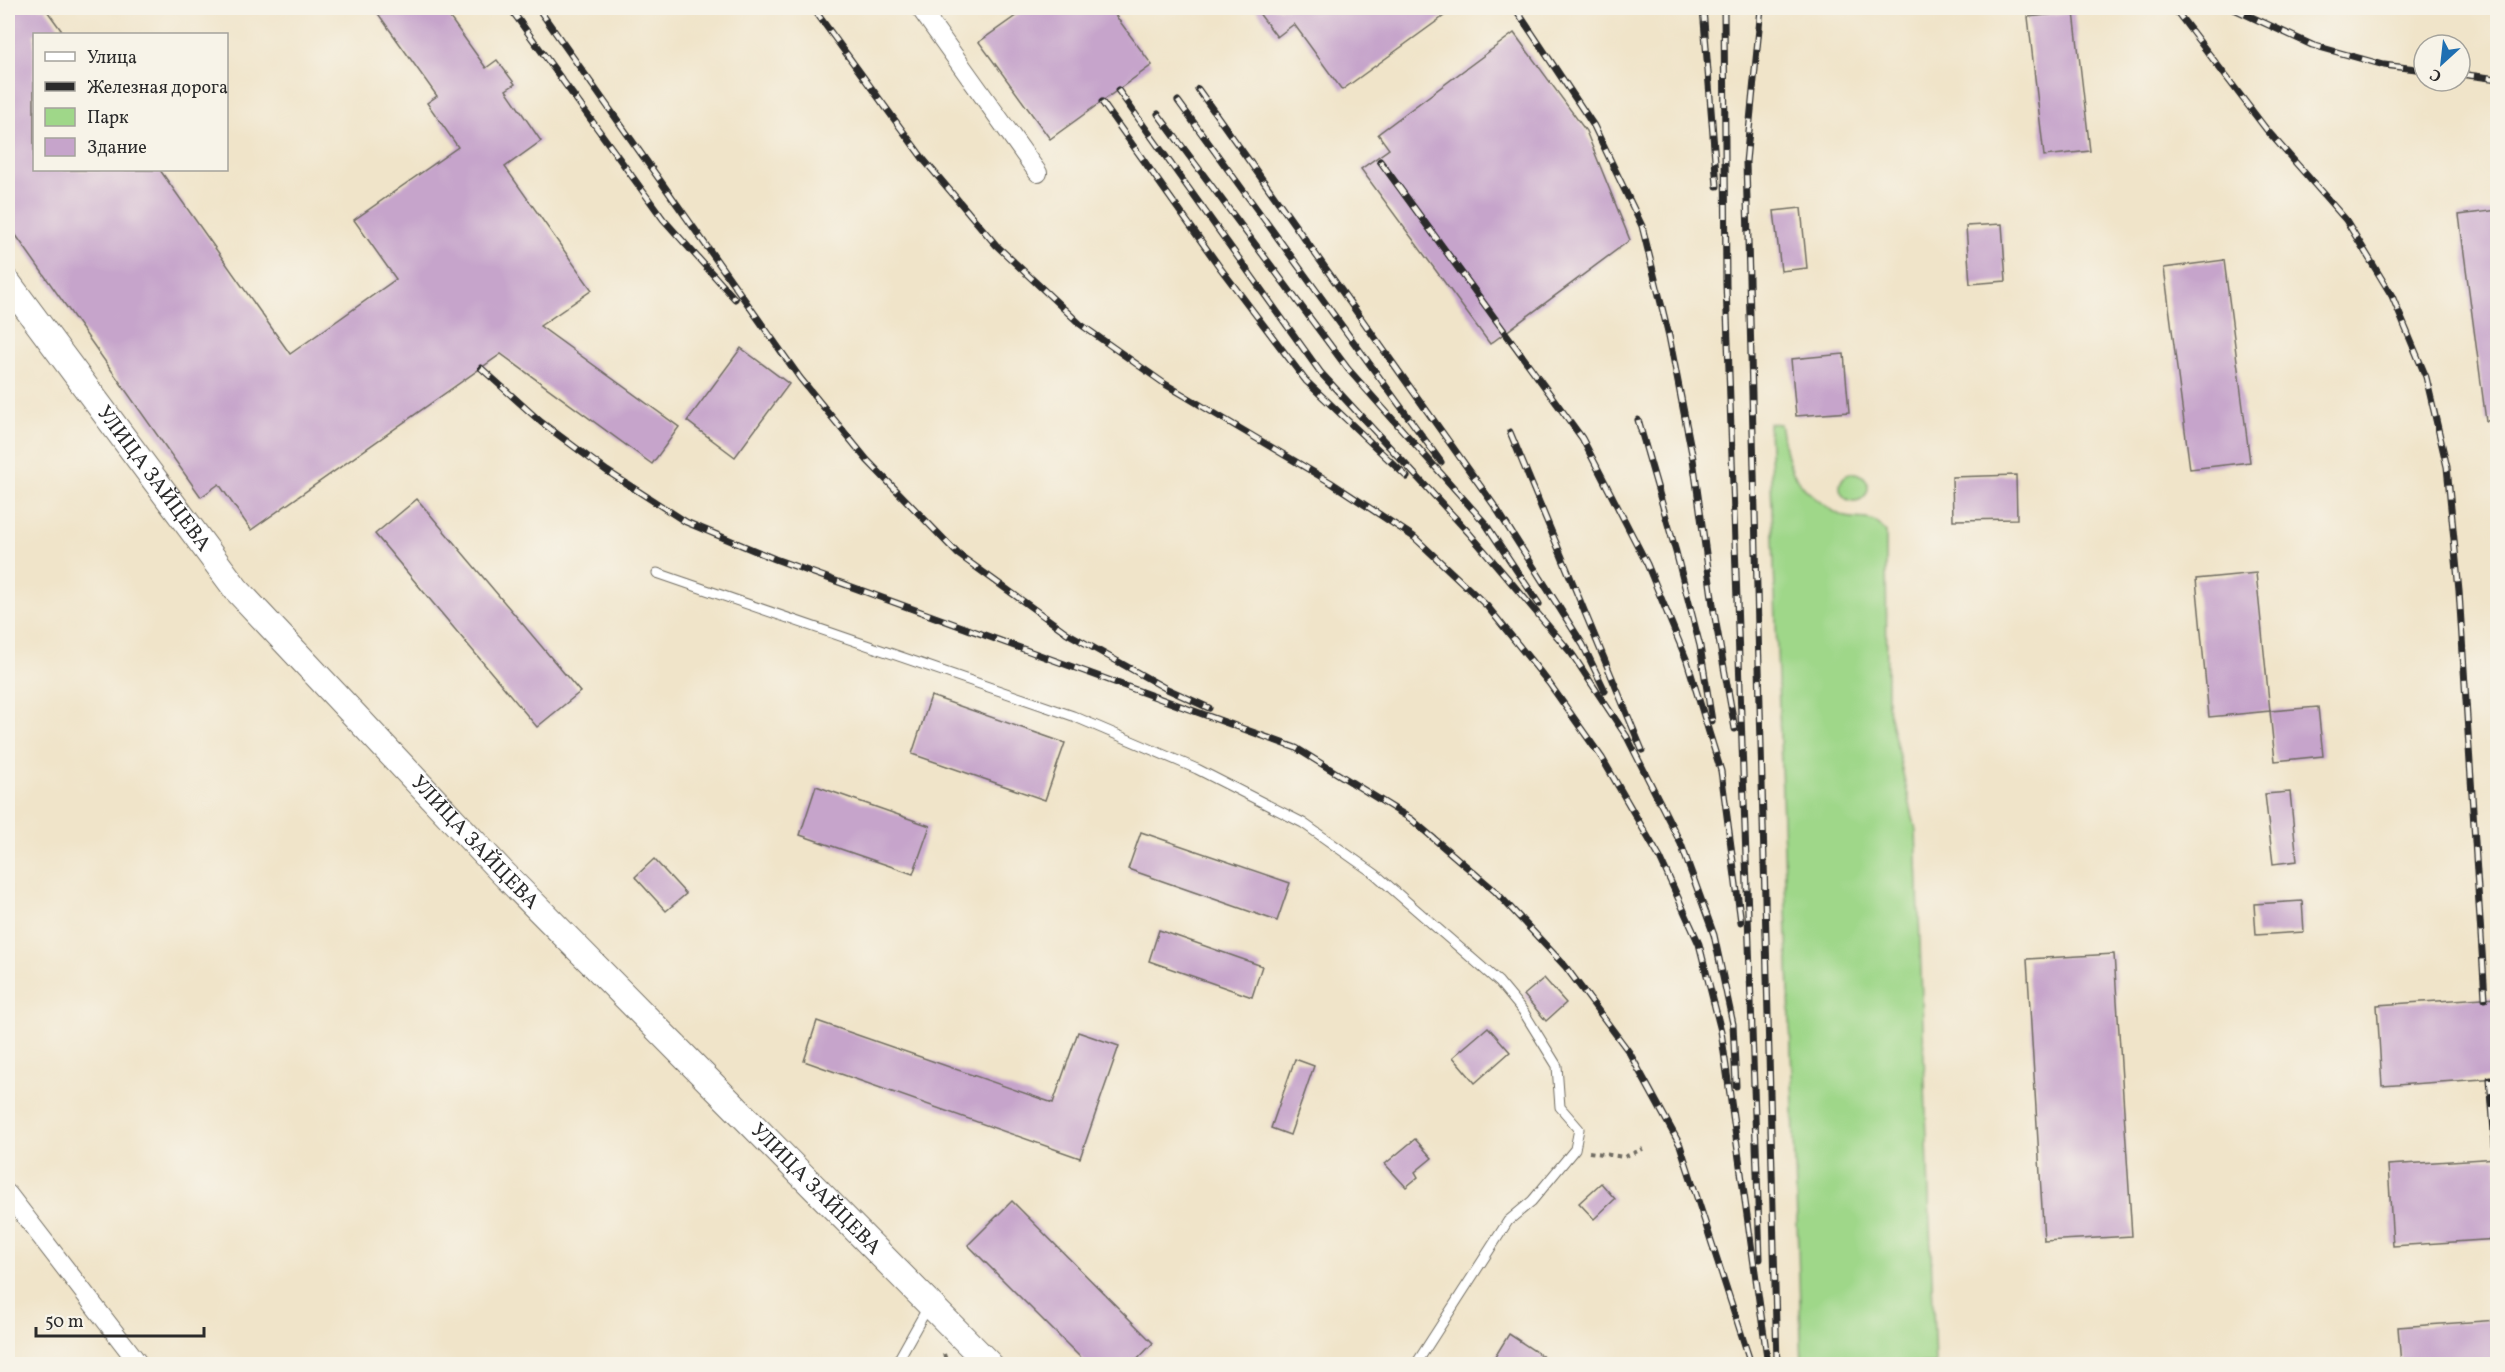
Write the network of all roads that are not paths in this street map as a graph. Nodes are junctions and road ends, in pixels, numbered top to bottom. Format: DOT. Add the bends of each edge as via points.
graph roads {
  1 [pos="920,8"];
  2 [pos="1038,173"];
  3 [pos="8,283"];
  4 [pos="657,573"];
  5 [pos="8,1194"];
  6 [pos="929,1305"];
  7 [pos="139,1365"];
  8 [pos="896,1365"];
  9 [pos="989,1365"];
  10 [pos="1416,1365"];
  1 -- 2 [label="street"];
  3 -- 6 [label="street, УЛИЦА ЗАЙЦЕВА" via="236,589 501,871"];
  4 -- 10 [label="lane" via="1073,716 1197,769 1303,823 1375,874 1505,989 1557,1066 1560,1107 1579,1129 1575,1149 1532,1201 1508,1221"];
  5 -- 7 [label="street"];
  6 -- 8 [label="lane"];
  6 -- 9 [label="street, УЛИЦА ЗАЙЦЕВА"];
}
